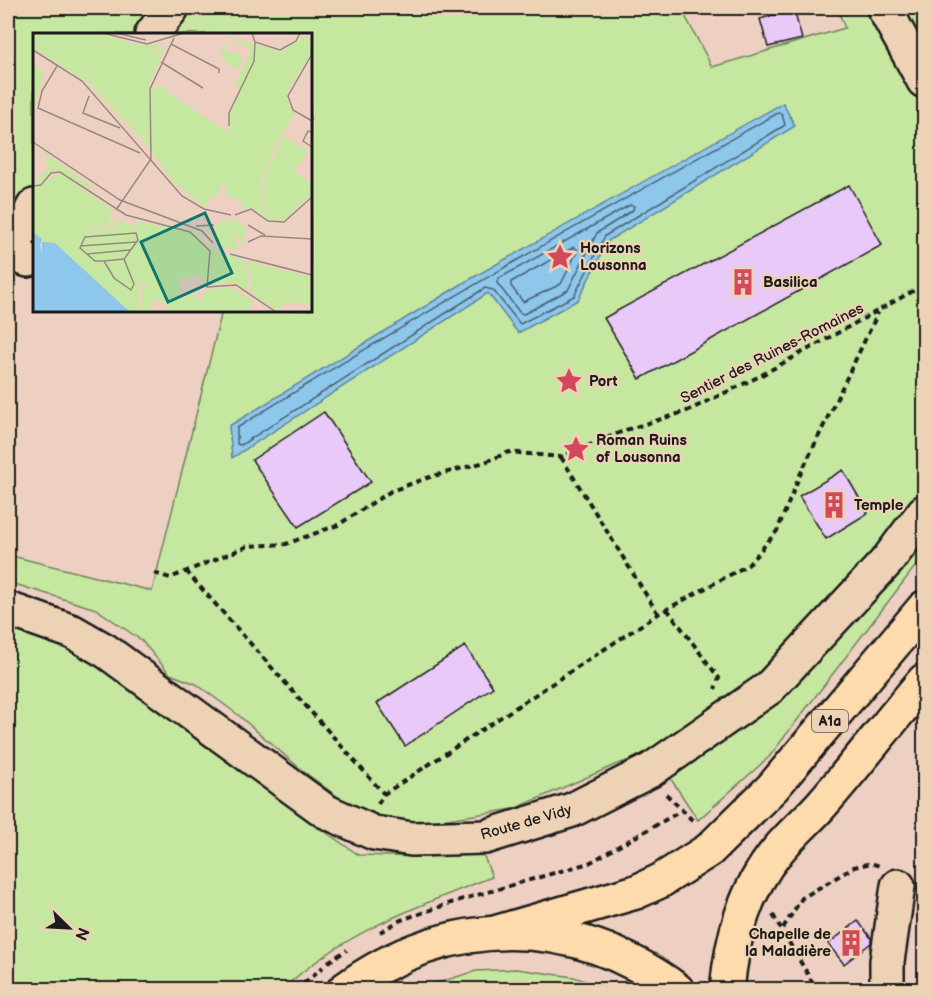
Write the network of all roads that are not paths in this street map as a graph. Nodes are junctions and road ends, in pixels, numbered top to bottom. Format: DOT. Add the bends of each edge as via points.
graph roads {
  1 [pos="172,8"];
  2 [pos="884,8"];
  3 [pos="153,33"];
  4 [pos="924,81"];
  5 [pos="33,208"];
  6 [pos="28,260"];
  7 [pos="924,512"];
  8 [pos="924,608"];
  9 [pos="8,609"];
  10 [pos="924,681"];
  11 [pos="898,886"];
  12 [pos="498,932"];
  13 [pos="344,990"];
  14 [pos="677,990"];
  15 [pos="727,990"];
  16 [pos="887,990"];
  1 -- 3 [label="street"];
  2 -- 4 [label="street"];
  5 -- 6 [label="street" via="17,239 14,255"];
  7 -- 9 [label="street, Route de Vidy" via="888,560 769,688 651,770 572,810 485,837 412,838 374,833 325,812 106,651 73,632"];
  8 -- 12 [label="main road, A1a" via="772,787 709,850 636,892"];
  10 -- 15 [label="main road" via="822,804 778,849 756,881 734,940"];
  11 -- 16 [label="street" via="887,961"];
  12 -- 13 [label="main road" via="453,938 409,951"];
  12 -- 14 [label="main road" via="550,934 601,947 648,969"];
}
